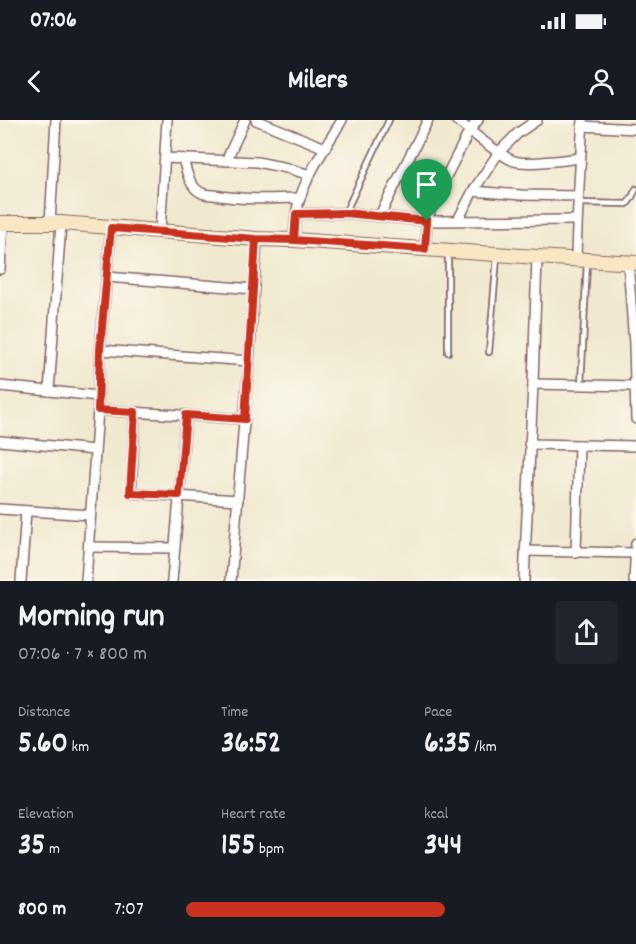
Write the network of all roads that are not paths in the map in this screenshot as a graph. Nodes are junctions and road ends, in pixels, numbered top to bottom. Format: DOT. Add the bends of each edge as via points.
graph roads {
  1 [pos="56,120"];
  2 [pos="167,120"];
  3 [pos="245,120"];
  4 [pos="256,120"];
  5 [pos="342,120"];
  6 [pos="389,120"];
  7 [pos="428,120"];
  8 [pos="456,120"];
  9 [pos="478,120"];
  10 [pos="537,120"];
  11 [pos="582,123"];
  12 [pos="632,126"];
  13 [pos="470,130"];
  14 [pos="325,148"];
  15 [pos="499,152"];
  16 [pos="165,158"];
  17 [pos="580,158"];
  18 [pos="183,159"];
  19 [pos="226,161"];
  20 [pos="310,175"];
  21 [pos="636,189"];
  22 [pos="474,191"];
  23 [pos="300,198"];
  24 [pos="579,200"];
  25 [pos="345,213"];
  26 [pos="296,214"];
  27 [pos="380,215"];
  28 [pos="458,220"];
  29 [pos="577,220"];
  30 [pos="427,221"];
  31 [pos="1,223"];
  32 [pos="56,223"];
  33 [pos="111,228"];
  34 [pos="160,232"];
  35 [pos="256,239"];
  36 [pos="294,240"];
  37 [pos="425,249"];
  38 [pos="448,251"];
  39 [pos="498,254"];
  40 [pos="537,257"];
  41 [pos="582,259"];
  42 [pos="632,262"];
  43 [pos="0,269"];
  44 [pos="107,277"];
  45 [pos="253,289"];
  46 [pos="635,344"];
  47 [pos="100,350"];
  48 [pos="448,352"];
  49 [pos="489,352"];
  50 [pos="249,361"];
  51 [pos="533,384"];
  52 [pos="581,385"];
  53 [pos="0,386"];
  54 [pos="635,386"];
  55 [pos="50,391"];
  56 [pos="98,396"];
  57 [pos="98,410"];
  58 [pos="135,412"];
  59 [pos="186,415"];
  60 [pos="245,419"];
  61 [pos="636,419"];
  62 [pos="0,441"];
  63 [pos="529,444"];
  64 [pos="579,445"];
  65 [pos="636,446"];
  66 [pos="94,450"];
  67 [pos="179,495"];
  68 [pos="238,500"];
  69 [pos="0,509"];
  70 [pos="26,511"];
  71 [pos="90,515"];
  72 [pos="89,547"];
  73 [pos="175,548"];
  74 [pos="635,548"];
  75 [pos="525,551"];
  76 [pos="576,553"];
  77 [pos="21,581"];
  78 [pos="86,581"];
  79 [pos="172,581"];
  80 [pos="231,581"];
  81 [pos="524,581"];
  82 [pos="634,581"];
  1 -- 32 [label="street"];
  2 -- 16 [label="street"];
  3 -- 19 [label="street"];
  4 -- 14 [label="street"];
  5 -- 14 [label="street"];
  6 -- 25 [label="lane"];
  7 -- 27 [label="street"];
  8 -- 13 [label="street"];
  9 -- 13 [label="street"];
  10 -- 15 [label="street"];
  11 -- 12 [label="street"];
  11 -- 17 [label="street"];
  13 -- 15 [label="street"];
  13 -- 30 [label="street"];
  14 -- 20 [label="street"];
  15 -- 17 [label="street" via="514,161"];
  15 -- 22 [label="street"];
  16 -- 18 [label="street"];
  16 -- 34 [label="street"];
  17 -- 24 [label="street"];
  18 -- 19 [label="street"];
  18 -- 23 [label="street" via="200,192 225,197"];
  19 -- 20 [label="street" via="257,162"];
  20 -- 23 [label="street"];
  21 -- 24 [label="lane" via="627,204"];
  22 -- 24 [label="street"];
  22 -- 28 [label="street"];
  23 -- 26 [label="street"];
  24 -- 29 [label="street"];
  25 -- 26 [label="street"];
  25 -- 27 [label="street"];
  26 -- 36 [label="street"];
  27 -- 30 [label="street"];
  28 -- 29 [label="street"];
  28 -- 30 [label="street"];
  29 -- 41 [label="street"];
  30 -- 37 [label="street"];
  31 -- 32 [label="street"];
  31 -- 43 [label="street"];
  32 -- 33 [label="street"];
  32 -- 55 [label="street"];
  33 -- 34 [label="street"];
  33 -- 44 [label="street"];
  34 -- 35 [label="street"];
  35 -- 36 [label="street"];
  35 -- 45 [label="street"];
  36 -- 37 [label="street"];
  37 -- 38 [label="street"];
  38 -- 39 [label="street"];
  38 -- 48 [label="lane"];
  39 -- 40 [label="street"];
  39 -- 49 [label="lane"];
  40 -- 41 [label="street"];
  40 -- 51 [label="street"];
  41 -- 42 [label="street"];
  41 -- 52 [label="lane"];
  42 -- 46 [label="street"];
  44 -- 45 [label="street"];
  44 -- 47 [label="street"];
  45 -- 50 [label="street"];
  46 -- 54 [label="street"];
  47 -- 50 [label="street"];
  47 -- 56 [label="street"];
  50 -- 60 [label="street"];
  51 -- 52 [label="street"];
  51 -- 63 [label="street"];
  52 -- 54 [label="street"];
  53 -- 55 [label="street"];
  54 -- 61 [label="street"];
  55 -- 56 [label="street"];
  56 -- 57 [label="street"];
  57 -- 58 [label="street"];
  57 -- 66 [label="street"];
  58 -- 59 [label="street"];
  58 -- 67 [label="street" via="130,493"];
  59 -- 60 [label="street"];
  59 -- 67 [label="street"];
  60 -- 68 [label="street"];
  62 -- 66 [label="street"];
  63 -- 64 [label="street"];
  63 -- 75 [label="street"];
  64 -- 65 [label="street"];
  64 -- 76 [label="street"];
  66 -- 71 [label="street"];
  67 -- 68 [label="street"];
  67 -- 73 [label="street"];
  68 -- 80 [label="street"];
  69 -- 70 [label="street"];
  70 -- 71 [label="street"];
  70 -- 77 [label="street"];
  71 -- 72 [label="street"];
  72 -- 73 [label="street"];
  72 -- 78 [label="street"];
  73 -- 79 [label="street"];
  74 -- 76 [label="street"];
  74 -- 82 [label="street"];
  75 -- 76 [label="street"];
  75 -- 81 [label="street"];
}
